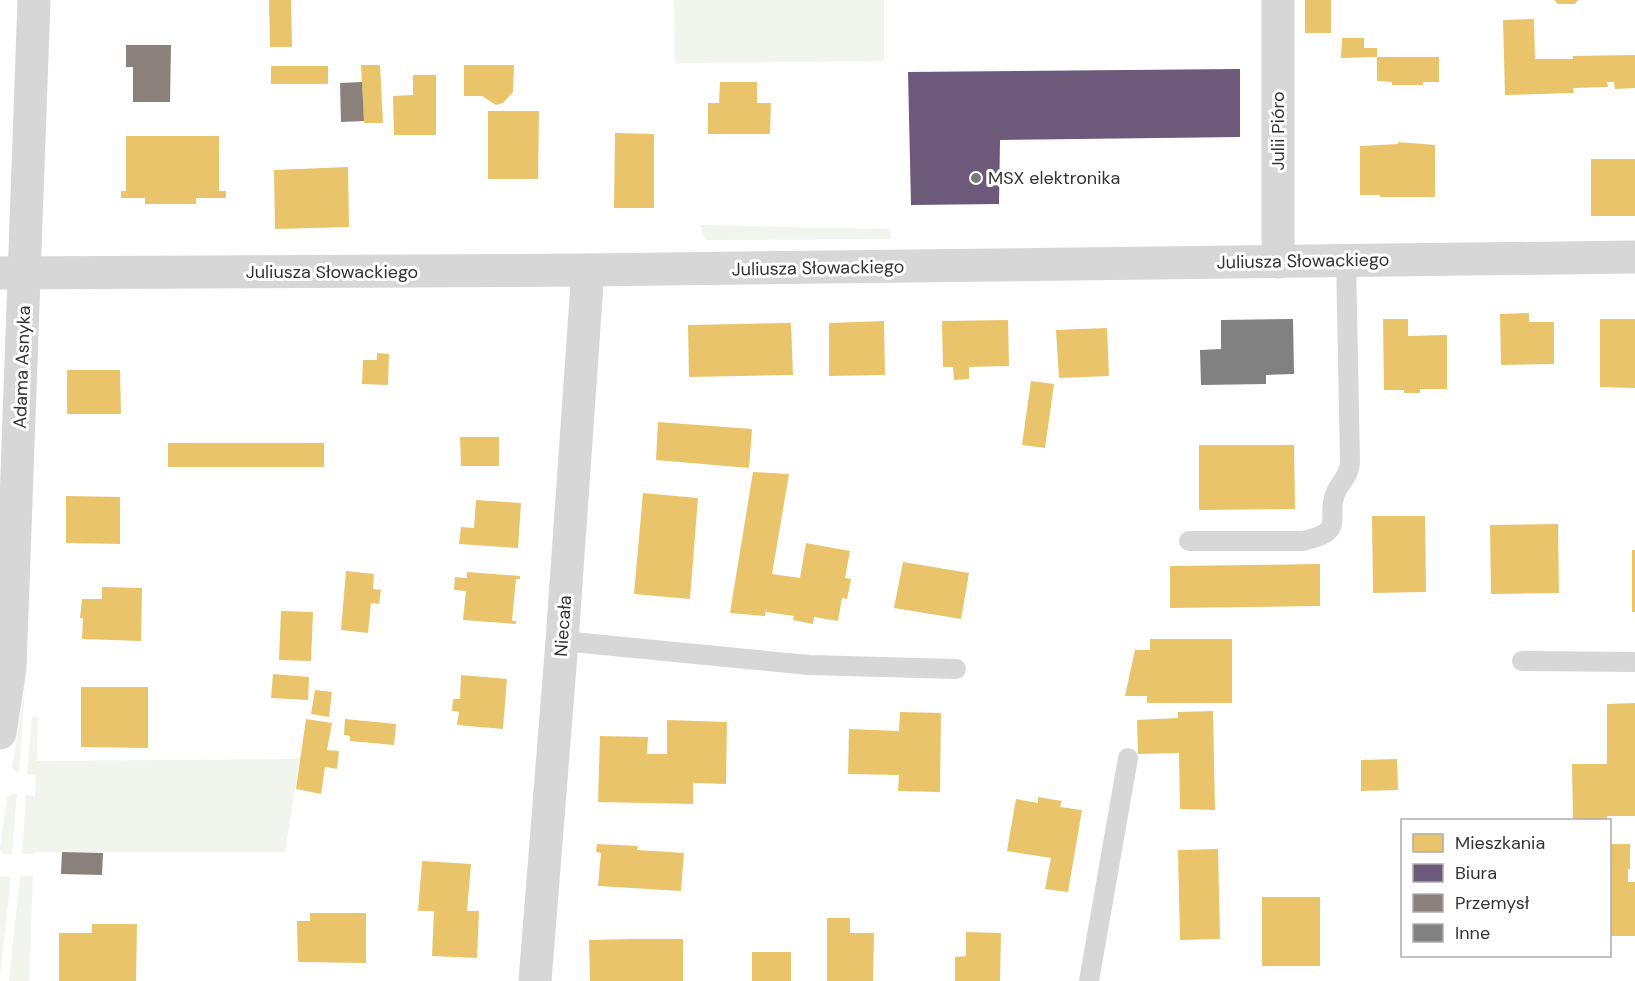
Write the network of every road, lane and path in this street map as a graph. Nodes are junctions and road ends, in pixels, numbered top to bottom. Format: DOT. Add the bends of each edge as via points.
graph roads {
  1 [pos="34,0"];
  2 [pos="1278,0"];
  3 [pos="1635,257"];
  4 [pos="1346,259"];
  5 [pos="1278,262"];
  6 [pos="588,270"];
  7 [pos="13,273"];
  8 [pos="1190,541"];
  9 [pos="562,641"];
  10 [pos="1522,661"];
  11 [pos="1635,662"];
  12 [pos="956,669"];
  13 [pos="0,733"];
  14 [pos="1128,758"];
  15 [pos="534,981"];
  16 [pos="1089,981"];
  1 -- 7 [label="street, Adama Asnyka"];
  2 -- 5 [label="street, Julii Pióro"];
  3 -- 4 [label="street, Juliusza Słowackiego"];
  4 -- 5 [label="street, Juliusza Słowackiego"];
  4 -- 8 [label="lane" via="1350,462 1349,473 1336,491 1331,527 1303,541"];
  5 -- 6 [label="street, Juliusza Słowackiego"];
  6 -- 7 [label="street, Juliusza Słowackiego"];
  6 -- 9 [label="street, Niecała"];
  7 -- 13 [label="street, Adama Asnyka" via="10,668"];
  9 -- 12 [label="lane" via="809,665"];
  9 -- 15 [label="street, Niecała"];
  10 -- 11 [label="lane"];
  14 -- 16 [label="lane"];
}
